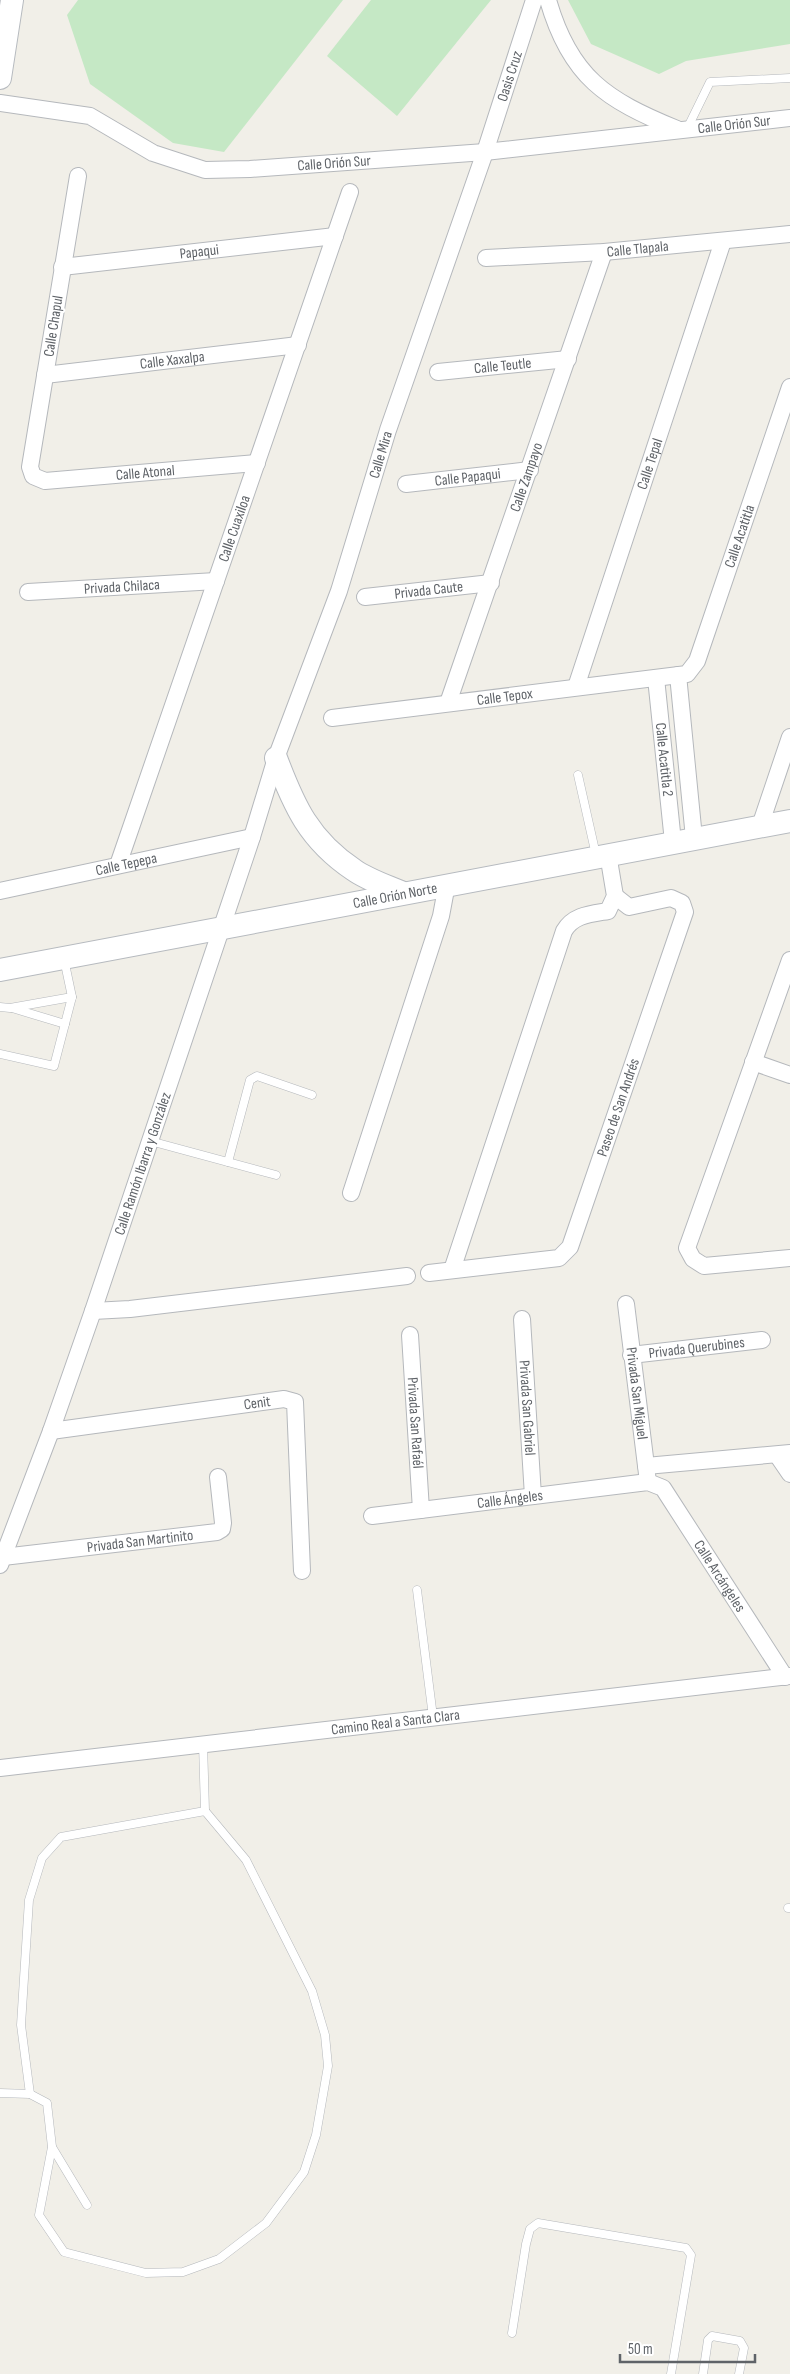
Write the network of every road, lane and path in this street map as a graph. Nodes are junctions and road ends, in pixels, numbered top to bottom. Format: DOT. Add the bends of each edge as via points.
graph roads {
  1 [pos="12,0"];
  2 [pos="534,0"];
  3 [pos="548,0"];
  4 [pos="0,78"];
  5 [pos="790,78"];
  6 [pos="0,103"];
  7 [pos="790,118"];
  8 [pos="683,129"];
  9 [pos="485,152"];
  10 [pos="78,176"];
  11 [pos="350,192"];
  12 [pos="790,234"];
  13 [pos="335,236"];
  14 [pos="723,240"];
  15 [pos="604,252"];
  16 [pos="486,258"];
  17 [pos="62,267"];
  18 [pos="298,345"];
  19 [pos="568,359"];
  20 [pos="438,372"];
  21 [pos="45,375"];
  22 [pos="790,387"];
  23 [pos="257,463"];
  24 [pos="530,470"];
  25 [pos="33,476"];
  26 [pos="406,484"];
  27 [pos="216,581"];
  28 [pos="491,582"];
  29 [pos="28,592"];
  30 [pos="365,597"];
  31 [pos="678,675"];
  32 [pos="656,678"];
  33 [pos="576,687"];
  34 [pos="448,703"];
  35 [pos="332,718"];
  36 [pos="790,737"];
  37 [pos="276,758"];
  38 [pos="578,775"];
  39 [pos="790,820"];
  40 [pos="760,826"];
  41 [pos="252,837"];
  42 [pos="684,840"];
  43 [pos="602,855"];
  44 [pos="118,866"];
  45 [pos="448,884"];
  46 [pos="0,891"];
  47 [pos="403,893"];
  48 [pos="612,904"];
  49 [pos="221,927"];
  50 [pos="64,957"];
  51 [pos="790,960"];
  52 [pos="0,970"];
  53 [pos="72,997"];
  54 [pos="0,1007"];
  55 [pos="10,1008"];
  56 [pos="65,1024"];
  57 [pos="0,1054"];
  58 [pos="753,1062"];
  59 [pos="790,1075"];
  60 [pos="312,1095"];
  61 [pos="150,1141"];
  62 [pos="228,1162"];
  63 [pos="276,1176"];
  64 [pos="351,1193"];
  65 [pos="790,1258"];
  66 [pos="452,1270"];
  67 [pos="429,1273"];
  68 [pos="408,1276"];
  69 [pos="626,1304"];
  70 [pos="93,1311"];
  71 [pos="522,1319"];
  72 [pos="410,1335"];
  73 [pos="762,1340"];
  74 [pos="631,1356"];
  75 [pos="51,1431"];
  76 [pos="783,1454"];
  77 [pos="647,1474"];
  78 [pos="790,1474"];
  79 [pos="218,1477"];
  80 [pos="533,1496"];
  81 [pos="421,1510"];
  82 [pos="372,1516"];
  83 [pos="2,1561"];
  84 [pos="302,1571"];
  85 [pos="417,1590"];
  86 [pos="788,1676"];
  87 [pos="433,1717"];
  88 [pos="203,1744"];
  89 [pos="0,1768"];
  90 [pos="205,1811"];
  91 [pos="0,2093"];
  92 [pos="30,2094"];
  93 [pos="52,2147"];
  94 [pos="87,2205"];
  95 [pos="512,2333"];
  96 [pos="670,2374"];
  97 [pos="703,2374"];
  98 [pos="739,2374"];
  1 -- 4 [label="street"];
  2 -- 9 [label="street, Oasis Cruz"];
  3 -- 8 [label="street, Calle Orión Sur" via="557,30 580,69 610,97 640,114"];
  5 -- 8 [label="lane" via="710,82"];
  6 -- 9 [label="street, Calle Orión Sur" via="90,116 153,153 205,170"];
  7 -- 8 [label="street, Calle Orión Sur"];
  8 -- 9 [label="street, Calle Orión Sur"];
  9 -- 37 [label="street, Calle Mira" via="388,430 339,591"];
  10 -- 17 [label="street, Calle Chapul"];
  11 -- 13 [label="street, Calle Cuaxiloa"];
  12 -- 14 [label="street, Calle Tlapala"];
  13 -- 17 [label="street, Papaqui"];
  13 -- 18 [label="street, Calle Cuaxiloa"];
  14 -- 15 [label="street, Calle Tlapala"];
  14 -- 33 [label="street, Calle Tepal"];
  15 -- 16 [label="street, Calle Tlapala"];
  15 -- 19 [label="street, Calle Zampayo"];
  17 -- 21 [label="street, Calle Chapul"];
  18 -- 21 [label="street, Calle Xaxalpa"];
  18 -- 23 [label="street, Calle Cuaxiloa"];
  19 -- 20 [label="street, Calle Teutle"];
  19 -- 24 [label="street, Calle Zampayo"];
  21 -- 25 [label="street, Calle Chapul" via="30,467"];
  22 -- 31 [label="street, Calle Acatitla" via="697,661 687,674"];
  23 -- 25 [label="street, Calle Atonal" via="44,481"];
  23 -- 27 [label="street, Calle Cuaxiloa"];
  24 -- 26 [label="street, Calle Papaqui"];
  24 -- 28 [label="street, Calle Zampayo"];
  27 -- 29 [label="street, Privada Chilaca"];
  27 -- 44 [label="street, Calle Cuaxiloa"];
  28 -- 30 [label="street, Privada Caute"];
  28 -- 34 [label="street, Calle Zampayo"];
  31 -- 32 [label="street, Calle Tepox"];
  31 -- 42 [label="street, Calle Acatitla 2"];
  32 -- 33 [label="street, Calle Tepox"];
  32 -- 42 [label="street, Calle Acatitla 2"];
  33 -- 34 [label="street, Calle Tepox"];
  34 -- 35 [label="street, Calle Tepox"];
  36 -- 40 [label="street"];
  37 -- 41 [label="street, Calle Ramón Ibarra y González"];
  37 -- 47 [label="street" via="294,805 319,842 354,871"];
  38 -- 43 [label="lane"];
  39 -- 40 [label="street, Calle Orión Norte"];
  40 -- 42 [label="street, Calle Orión Norte"];
  41 -- 44 [label="street, Calle Tepepa"];
  41 -- 49 [label="street, Calle Ramón Ibarra y González"];
  42 -- 43 [label="street, Calle Orión Norte"];
  43 -- 45 [label="street, Calle Orión Norte"];
  43 -- 48 [label="street"];
  44 -- 46 [label="street, Calle Tepepa"];
  45 -- 47 [label="street, Calle Orión Norte"];
  45 -- 64 [label="street" via="441,916"];
  47 -- 49 [label="street, Calle Orión Norte"];
  48 -- 66 [label="street" via="569,922 564,931"];
  48 -- 66 [label="street, Paseo de San Andrés" via="629,907 671,898 682,903 685,912 570,1246 559,1258"];
  49 -- 50 [label="street, Calle Orión Norte"];
  49 -- 61 [label="street, Calle Ramón Ibarra y González"];
  50 -- 52 [label="street, Calle Orión Norte"];
  50 -- 53 [label="lane"];
  51 -- 58 [label="street"];
  53 -- 55 [label="lane"];
  53 -- 56 [label="lane"];
  54 -- 55 [label="lane"];
  55 -- 56 [label="lane"];
  56 -- 57 [label="lane" via="54,1066"];
  58 -- 59 [label="street"];
  58 -- 65 [label="street" via="687,1248 693,1259 704,1266"];
  60 -- 62 [label="lane" via="257,1076 250,1080"];
  61 -- 62 [label="lane"];
  61 -- 70 [label="street, Calle Ramón Ibarra y González"];
  62 -- 63 [label="lane"];
  66 -- 67 [label="street, Paseo de San Andrés"];
  68 -- 70 [label="street"];
  69 -- 74 [label="street, Privada San Miguel"];
  70 -- 75 [label="street, Calle Ramón Ibarra y González"];
  71 -- 80 [label="street, Privada San Gabriel"];
  72 -- 81 [label="street, Privada San Rafaél"];
  73 -- 74 [label="street, Privada Querubines"];
  74 -- 77 [label="street, Privada San Miguel"];
  75 -- 83 [label="street, Calle Ramón Ibarra y González"];
  75 -- 84 [label="street, Cenit" via="284,1399 295,1402"];
  76 -- 77 [label="street, Calle Ángeles"];
  76 -- 78 [label="street"];
  77 -- 80 [label="street, Calle Ángeles"];
  77 -- 86 [label="street, Calle Arcángeles" via="663,1488"];
  79 -- 83 [label="street, Privada San Martinito" via="223,1522 222,1530 217,1532"];
  80 -- 81 [label="street, Calle Ángeles"];
  81 -- 82 [label="street, Calle Ángeles"];
  85 -- 87 [label="lane"];
  86 -- 87 [label="street, Camino Real a Santa Clara"];
  87 -- 88 [label="street, Camino Real a Santa Clara"];
  88 -- 89 [label="street, Camino Real a Santa Clara"];
  88 -- 90 [label="lane"];
  90 -- 92 [label="lane" via="62,1837 42,1858 28,1900 20,2025"];
  90 -- 93 [label="lane" via="246,1860 312,1990 328,2066 316,2135 304,2172 266,2223 219,2259 183,2272 146,2273 64,2252 39,2215"];
  91 -- 92 [label="lane"];
  92 -- 93 [label="lane" via="47,2103"];
  93 -- 94 [label="lane"];
  95 -- 96 [label="lane" via="526,2244 530,2230 538,2223 686,2248 691,2255"];
  97 -- 98 [label="lane" via="708,2340 712,2336 740,2341 744,2348"];
}
